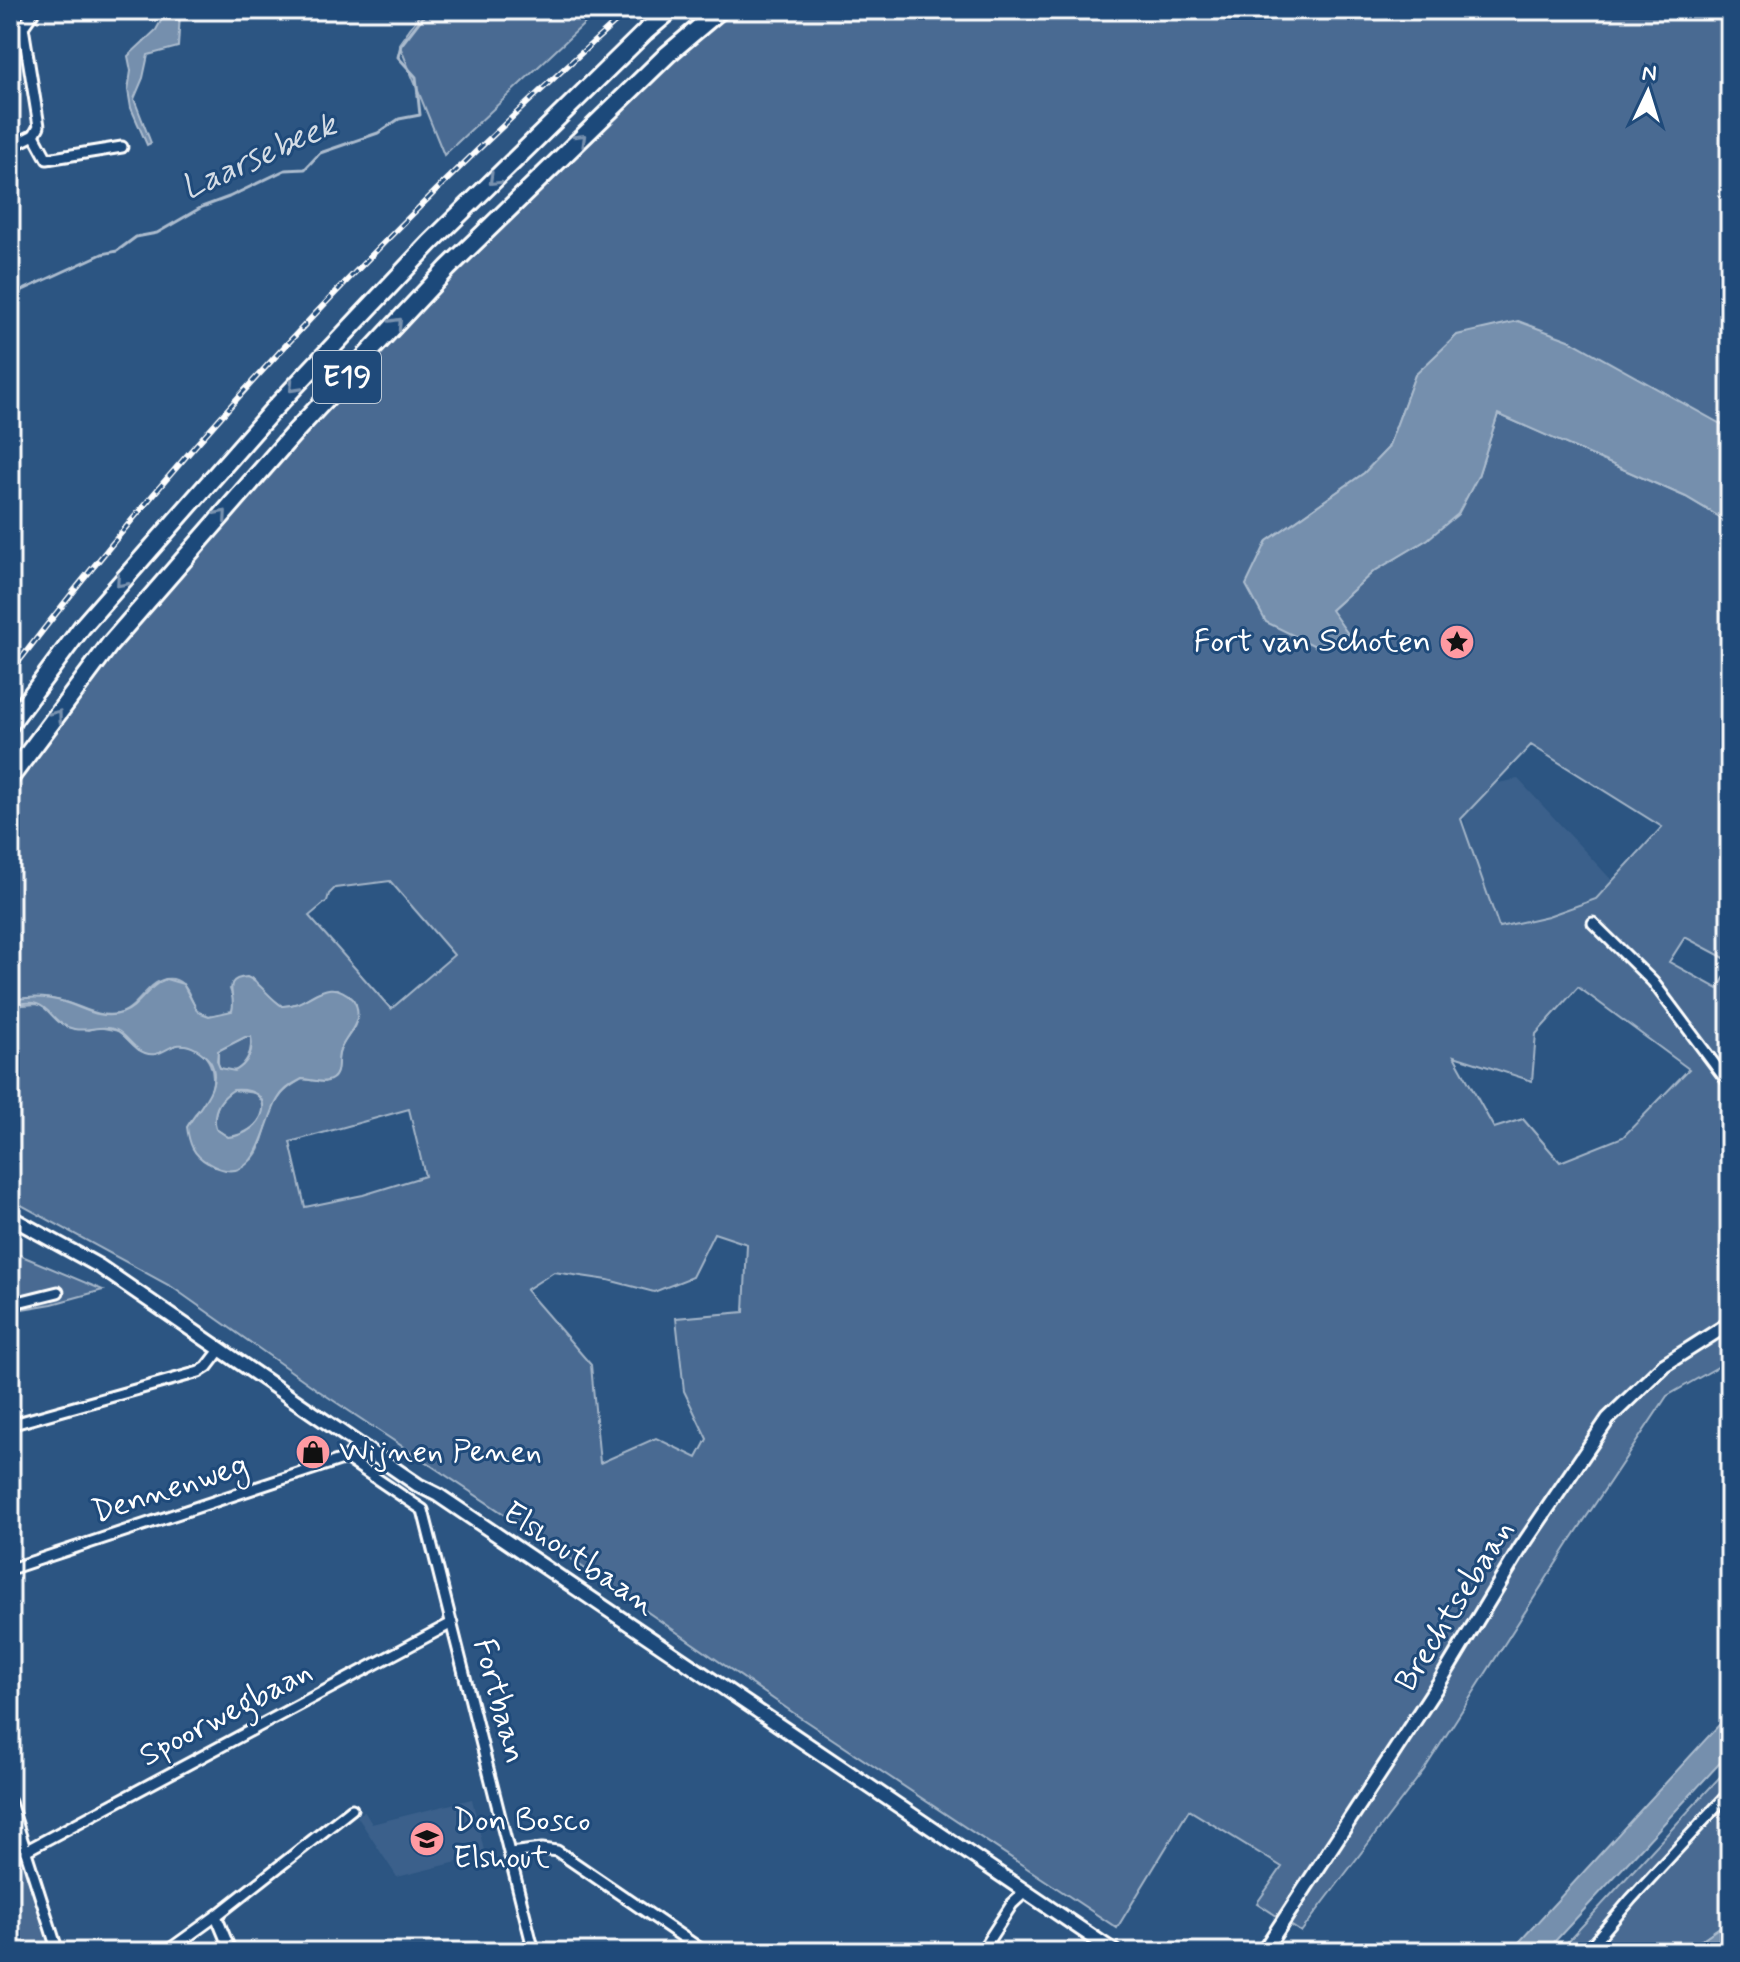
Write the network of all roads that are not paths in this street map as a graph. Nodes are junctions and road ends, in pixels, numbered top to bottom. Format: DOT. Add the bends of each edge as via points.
graph roads {
  1 [pos="35,10"];
  2 [pos="671,10"];
  3 [pos="720,10"];
  4 [pos="10,17"];
  5 [pos="23,27"];
  6 [pos="34,135"];
  7 [pos="10,147"];
  8 [pos="122,147"];
  9 [pos="10,724"];
  10 [pos="10,778"];
  11 [pos="1593,923"];
  12 [pos="1730,1085"];
  13 [pos="10,1217"];
  14 [pos="58,1292"];
  15 [pos="10,1304"];
  16 [pos="1730,1323"];
  17 [pos="220,1350"];
  18 [pos="10,1425"];
  19 [pos="359,1444"];
  20 [pos="346,1458"];
  21 [pos="10,1569"];
  22 [pos="452,1623"];
  23 [pos="1730,1792"];
  24 [pos="10,1802"];
  25 [pos="352,1809"];
  26 [pos="25,1851"];
  27 [pos="510,1853"];
  28 [pos="1026,1891"];
  29 [pos="216,1916"];
  30 [pos="533,1947"];
  31 [pos="58,1952"];
  32 [pos="166,1952"];
  33 [pos="231,1952"];
  34 [pos="519,1952"];
  35 [pos="705,1952"];
  36 [pos="981,1952"];
  37 [pos="1115,1952"];
  38 [pos="1263,1952"];
  39 [pos="1586,1952"];
  1 -- 5 [label="street"];
  2 -- 9 [label="highway, E19, one-way" via="430,243 271,412 82,627"];
  10 -- 3 [label="highway, E19, one-way" via="110,644 294,433 448,268"];
  4 -- 5 [label="street"];
  5 -- 6 [label="street" via="39,126"];
  6 -- 7 [label="street"];
  6 -- 8 [label="street" via="47,159"];
  11 -- 12 [label="street" via="1653,982"];
  13 -- 17 [label="main road, Elshoutbaan" via="99,1266"];
  14 -- 15 [label="street"];
  16 -- 38 [label="main road, Brechtsebaan" via="1664,1365 1608,1419"];
  17 -- 18 [label="street" via="199,1372"];
  17 -- 19 [label="main road, Elshoutbaan"];
  19 -- 20 [label="street"];
  19 -- 28 [label="main road, Elshoutbaan"];
  20 -- 21 [label="street, Dennenweg"];
  20 -- 22 [label="street, Fortbaan" via="423,1510"];
  22 -- 26 [label="street, Spoorwegbaan"];
  22 -- 27 [label="street, Fortbaan"];
  23 -- 39 [label="street"];
  24 -- 26 [label="street"];
  25 -- 29 [label="street"];
  26 -- 31 [label="street"];
  27 -- 30 [label="street, Fortbaan"];
  27 -- 35 [label="street" via="557,1851"];
  28 -- 36 [label="street"];
  28 -- 37 [label="main road, Elshoutbaan"];
  29 -- 32 [label="street"];
  29 -- 33 [label="street"];
  30 -- 34 [label="street"];
}
